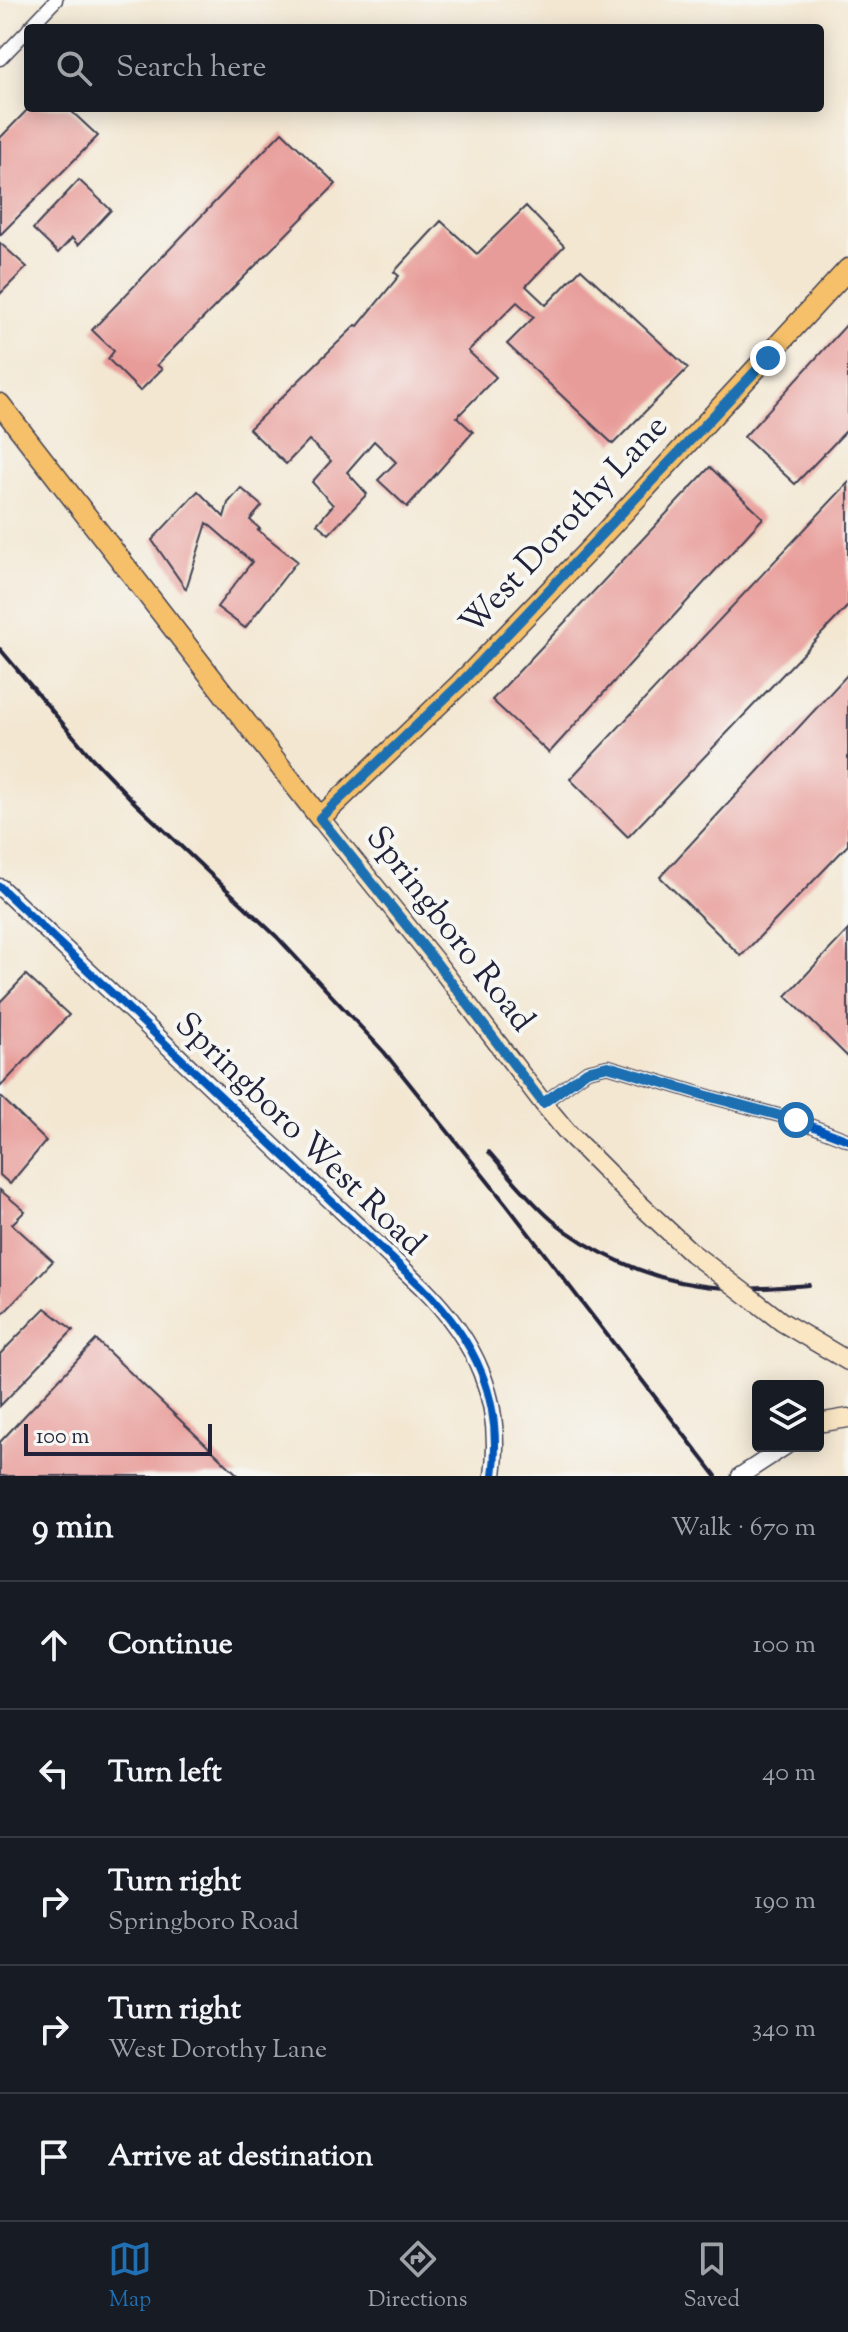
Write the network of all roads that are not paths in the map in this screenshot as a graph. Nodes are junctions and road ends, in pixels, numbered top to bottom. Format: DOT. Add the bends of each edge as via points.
graph roads {
  1 [pos="56,0"];
  2 [pos="34,24"];
  3 [pos="24,34"];
  4 [pos="0,59"];
  5 [pos="848,269"];
  6 [pos="0,404"];
  7 [pos="320,818"];
  8 [pos="0,887"];
  9 [pos="543,1103"];
  10 [pos="848,1140"];
  11 [pos="817,1343"];
  12 [pos="848,1345"];
  13 [pos="848,1361"];
  14 [pos="848,1406"];
  15 [pos="848,1418"];
  16 [pos="824,1422"];
  17 [pos="824,1423"];
  18 [pos="777,1452"];
  19 [pos="494,1467"];
  20 [pos="509,1476"];
  21 [pos="740,1476"];
  1 -- 2 [label="street"];
  3 -- 4 [label="street"];
  5 -- 7 [label="main road, West Dorothy Lane" via="586,553"];
  6 -- 7 [label="main road, Springboro Road"];
  7 -- 9 [label="main road, Springboro Road"];
  8 -- 19 [label="street, Springboro West Road" via="441,1306 469,1343 485,1379 495,1428"];
  9 -- 10 [label="street" via="587,1071 608,1066"];
  9 -- 11 [label="main road, Springboro Road, bridge" via="692,1253"];
  11 -- 12 [label="main road"];
  11 -- 13 [label="main road, Springboro Road"];
  14 -- 16 [label="street"];
  15 -- 17 [label="main road"];
  18 -- 21 [label="street"];
  19 -- 20 [label="street"];
}
